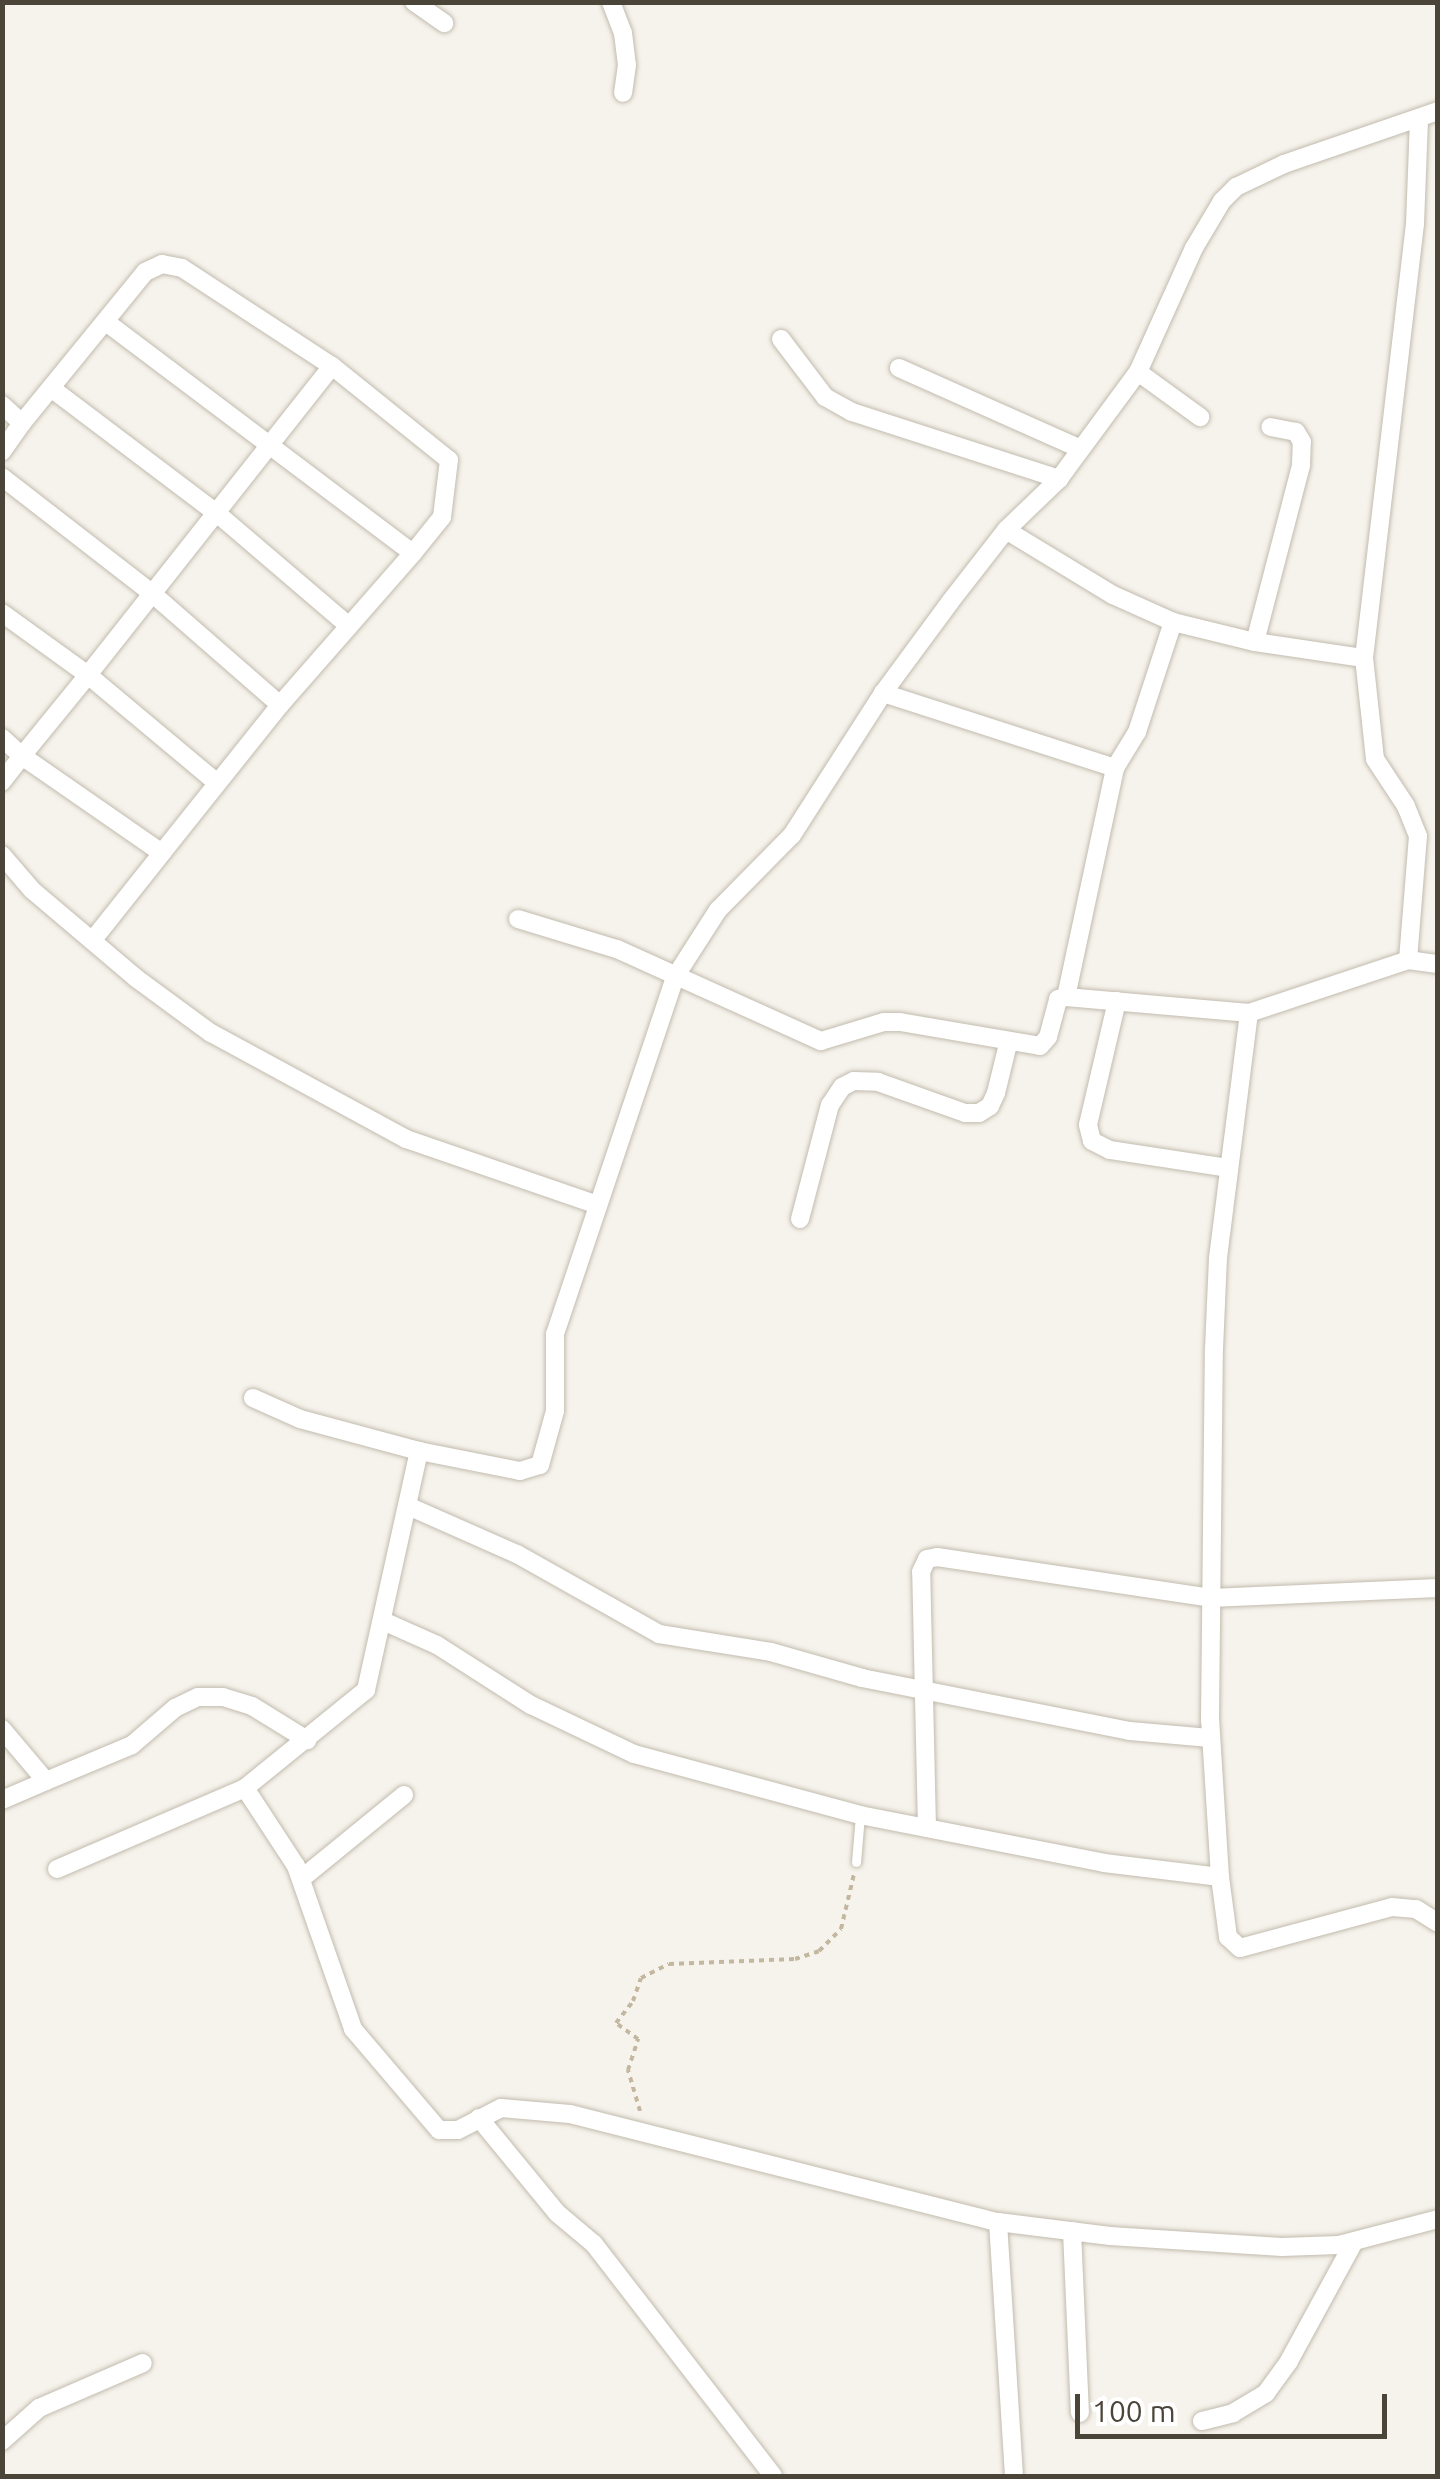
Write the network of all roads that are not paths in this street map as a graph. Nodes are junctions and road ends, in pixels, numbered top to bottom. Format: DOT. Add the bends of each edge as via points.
graph roads {
  1 [pos="414,2"];
  2 [pos="611,2"];
  3 [pos="444,23"];
  4 [pos="623,93"];
  5 [pos="1438,111"];
  6 [pos="1419,120"];
  7 [pos="106,322"];
  8 [pos="781,338"];
  9 [pos="332,366"];
  10 [pos="900,368"];
  11 [pos="1138,372"];
  12 [pos="51,388"];
  13 [pos="2,405"];
  14 [pos="1200,417"];
  15 [pos="22,423"];
  16 [pos="1270,427"];
  17 [pos="270,447"];
  18 [pos="1081,449"];
  19 [pos="2,452"];
  20 [pos="2,477"];
  21 [pos="1059,479"];
  22 [pos="219,514"];
  23 [pos="1006,530"];
  24 [pos="413,553"];
  25 [pos="154,594"];
  26 [pos="2,613"];
  27 [pos="1173,622"];
  28 [pos="349,626"];
  29 [pos="1255,642"];
  30 [pos="1364,658"];
  31 [pos="88,675"];
  32 [pos="884,693"];
  33 [pos="280,705"];
  34 [pos="2,738"];
  35 [pos="22,756"];
  36 [pos="1115,768"];
  37 [pos="2,782"];
  38 [pos="217,783"];
  39 [pos="162,852"];
  40 [pos="2,855"];
  41 [pos="518,919"];
  42 [pos="92,941"];
  43 [pos="1408,960"];
  44 [pos="1438,964"];
  45 [pos="675,977"];
  46 [pos="1066,997"];
  47 [pos="1117,1001"];
  48 [pos="1249,1013"];
  49 [pos="1008,1044"];
  50 [pos="1228,1168"];
  51 [pos="598,1205"];
  52 [pos="800,1219"];
  53 [pos="253,1398"];
  54 [pos="418,1451"];
  55 [pos="408,1506"];
  56 [pos="1438,1588"];
  57 [pos="1211,1598"];
  58 [pos="384,1621"];
  59 [pos="921,1690"];
  60 [pos="2,1729"];
  61 [pos="1210,1738"];
  62 [pos="308,1740"];
  63 [pos="46,1782"];
  64 [pos="245,1788"];
  65 [pos="404,1796"];
  66 [pos="2,1800"];
  67 [pos="860,1815"];
  68 [pos="927,1828"];
  69 [pos="856,1862"];
  70 [pos="57,1870"];
  71 [pos="1220,1877"];
  72 [pos="301,1879"];
  73 [pos="1438,1923"];
  74 [pos="479,2118"];
  75 [pos="1438,2219"];
  76 [pos="998,2222"];
  77 [pos="1072,2231"];
  78 [pos="1354,2242"];
  79 [pos="143,2363"];
  80 [pos="1080,2412"];
  81 [pos="1202,2422"];
  82 [pos="2,2442"];
  83 [pos="772,2476"];
  84 [pos="1014,2476"];
  1 -- 3 [label="street"];
  2 -- 4 [label="street" via="624,33"];
  5 -- 6 [label="street"];
  6 -- 11 [label="street" via="1284,164 1236,187 1210,217"];
  6 -- 30 [label="street" via="1415,224"];
  7 -- 9 [label="street" via="145,272 162,264 182,268"];
  7 -- 12 [label="street"];
  7 -- 17 [label="street"];
  8 -- 21 [label="street" via="825,397 852,412"];
  9 -- 17 [label="street"];
  9 -- 24 [label="street" via="449,460 442,517"];
  10 -- 18 [label="street"];
  11 -- 14 [label="street"];
  11 -- 18 [label="street"];
  12 -- 15 [label="street"];
  12 -- 22 [label="street"];
  13 -- 15 [label="street"];
  15 -- 19 [label="street"];
  16 -- 29 [label="street" via="1296,432 1301,465"];
  17 -- 22 [label="street"];
  17 -- 24 [label="street"];
  18 -- 21 [label="street"];
  20 -- 25 [label="street"];
  21 -- 23 [label="street"];
  22 -- 25 [label="street"];
  22 -- 28 [label="street"];
  23 -- 27 [label="street" via="1112,595"];
  23 -- 32 [label="street"];
  24 -- 28 [label="street"];
  25 -- 31 [label="street"];
  25 -- 33 [label="street"];
  26 -- 31 [label="street"];
  27 -- 29 [label="street"];
  27 -- 36 [label="street" via="1136,732"];
  28 -- 33 [label="street"];
  29 -- 30 [label="street"];
  30 -- 43 [label="street" via="1375,759 1418,836"];
  31 -- 35 [label="street"];
  31 -- 38 [label="street"];
  32 -- 36 [label="street"];
  32 -- 45 [label="street" via="792,835 718,910"];
  33 -- 38 [label="street"];
  34 -- 35 [label="street"];
  35 -- 37 [label="street"];
  35 -- 39 [label="street"];
  36 -- 46 [label="street"];
  38 -- 39 [label="street"];
  39 -- 42 [label="street"];
  40 -- 42 [label="street"];
  41 -- 45 [label="street" via="617,949"];
  42 -- 51 [label="street" via="174,1010 378,1125"];
  43 -- 44 [label="street"];
  43 -- 48 [label="street"];
  45 -- 49 [label="street" via="820,1041 900,1022"];
  45 -- 51 [label="street"];
  46 -- 47 [label="street"];
  46 -- 49 [label="street" via="1058,999 1044,1043"];
  47 -- 48 [label="street"];
  47 -- 50 [label="street" via="1088,1125 1092,1141 1110,1150"];
  48 -- 50 [label="street"];
  49 -- 52 [label="street" via="996,1093 979,1113 878,1082 842,1087 830,1105"];
  50 -- 57 [label="street" via="1214,1350"];
  51 -- 54 [label="street" via="555,1334 555,1411 540,1465 520,1470"];
  53 -- 54 [label="street" via="300,1419"];
  54 -- 55 [label="street"];
  55 -- 58 [label="street"];
  55 -- 59 [label="street" via="516,1554 659,1634 771,1652"];
  56 -- 57 [label="street"];
  57 -- 59 [label="street" via="926,1559 920,1572"];
  57 -- 61 [label="street"];
  58 -- 62 [label="street" via="370,1685"];
  58 -- 67 [label="street" via="612,1746"];
  59 -- 61 [label="street" via="1130,1732"];
  59 -- 68 [label="street"];
  60 -- 63 [label="street"];
  61 -- 71 [label="street"];
  62 -- 63 [label="street" via="280,1720 210,1695 174,1708 132,1745"];
  62 -- 64 [label="street"];
  63 -- 66 [label="street"];
  64 -- 70 [label="street"];
  64 -- 72 [label="street"];
  65 -- 72 [label="street"];
  67 -- 68 [label="street"];
  67 -- 69 [label="lane"];
  68 -- 71 [label="street"];
  71 -- 73 [label="street" via="1228,1937 1240,1948 1392,1907 1416,1909"];
  72 -- 74 [label="street" via="356,2035 433,2127 452,2132"];
  74 -- 76 [label="street" via="513,2107 570,2114"];
  74 -- 83 [label="street" via="557,2212 594,2244"];
  75 -- 78 [label="street"];
  76 -- 77 [label="street"];
  76 -- 84 [label="street"];
  77 -- 78 [label="street" via="1282,2246"];
  77 -- 80 [label="street"];
  78 -- 81 [label="street" via="1266,2392 1233,2413"];
  79 -- 82 [label="street" via="39,2408"];
}
